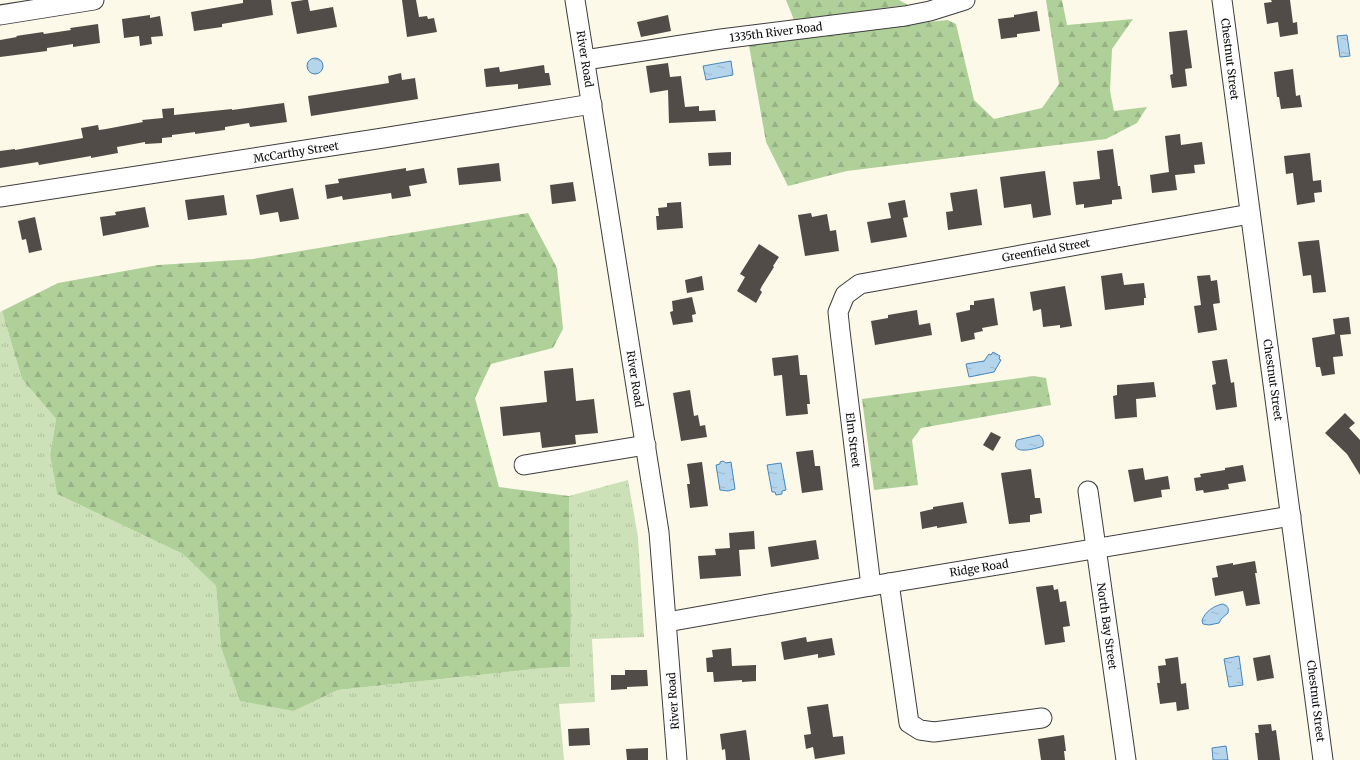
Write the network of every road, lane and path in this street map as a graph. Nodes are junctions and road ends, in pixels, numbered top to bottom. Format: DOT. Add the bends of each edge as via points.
graph roads {
  1 [pos="94,0"];
  2 [pos="575,0"];
  3 [pos="965,0"];
  4 [pos="1222,0"];
  5 [pos="0,15"];
  6 [pos="585,60"];
  7 [pos="592,104"];
  8 [pos="0,198"];
  9 [pos="1250,214"];
  10 [pos="845,295"];
  11 [pos="646,445"];
  12 [pos="524,465"];
  13 [pos="1088,491"];
  14 [pos="1291,516"];
  15 [pos="1096,549"];
  16 [pos="880,584"];
  17 [pos="667,622"];
  18 [pos="1042,718"];
  19 [pos="677,760"];
  20 [pos="1126,760"];
  21 [pos="1323,760"];
  1 -- 5 [label="street"];
  2 -- 6 [label="street, River Road"];
  3 -- 6 [label="street, 1335th River Road" via="930,12 905,16 721,39"];
  4 -- 9 [label="street, Chestnut Street"];
  6 -- 7 [label="street, River Road"];
  7 -- 8 [label="street, McCarthy Street"];
  7 -- 11 [label="street, River Road"];
  9 -- 10 [label="street, Greenfield Street" via="860,284"];
  9 -- 14 [label="street, Chestnut Street"];
  10 -- 16 [label="street, Elm Street" via="838,312 840,331"];
  11 -- 12 [label="street"];
  11 -- 17 [label="street, River Road" via="660,532"];
  13 -- 15 [label="street, North Bay Street"];
  14 -- 15 [label="street, Ridge Road"];
  14 -- 21 [label="street, Chestnut Street"];
  15 -- 16 [label="street, Ridge Road"];
  15 -- 20 [label="street, North Bay Street"];
  16 -- 17 [label="street, Ridge Road"];
  16 -- 18 [label="street, Elm Street" via="909,723 920,730 934,732"];
  17 -- 19 [label="street, River Road"];
}
